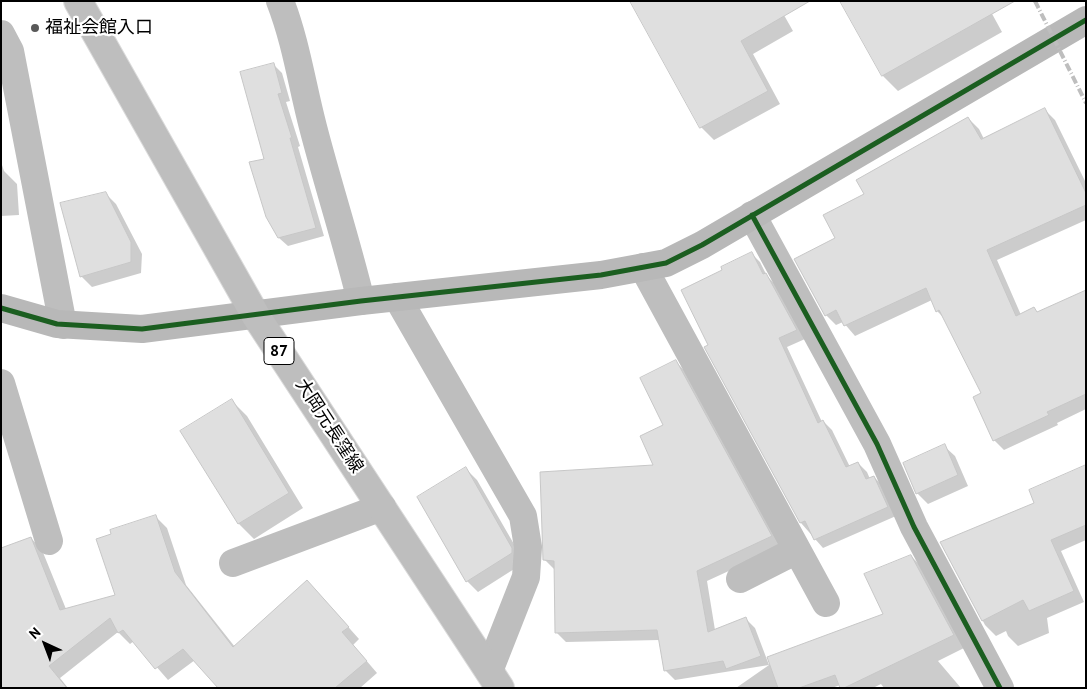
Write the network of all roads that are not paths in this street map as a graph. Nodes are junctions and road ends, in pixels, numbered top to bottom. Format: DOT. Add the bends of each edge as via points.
graph roads {
  1 [pos="78,1"];
  2 [pos="280,1"];
  3 [pos="1086,20"];
  4 [pos="1,34"];
  5 [pos="752,215"];
  6 [pos="643,267"];
  7 [pos="397,297"];
  8 [pos="362,301"];
  9 [pos="1,308"];
  10 [pos="256,316"];
  11 [pos="63,325"];
  12 [pos="1,383"];
  13 [pos="382,507"];
  14 [pos="49,541"];
  15 [pos="797,550"];
  16 [pos="233,563"];
  17 [pos="740,579"];
  18 [pos="826,603"];
  19 [pos="495,679"];
  20 [pos="1000,688"];
  1 -- 10 [label="street, 大岡元長窪線 / 87"];
  2 -- 8 [label="street" via="288,20"];
  3 -- 5 [label="street"];
  4 -- 11 [label="street" via="10,52"];
  5 -- 6 [label="street" via="666,263"];
  5 -- 20 [label="street" via="877,444 914,527"];
  6 -- 7 [label="street" via="601,275"];
  6 -- 15 [label="street"];
  7 -- 8 [label="street"];
  7 -- 19 [label="street" via="523,516 528,546 526,577"];
  8 -- 10 [label="street"];
  9 -- 11 [label="street"];
  10 -- 11 [label="street" via="142,329"];
  10 -- 13 [label="street, 大岡元長窪線 / 87"];
  12 -- 14 [label="street"];
  13 -- 16 [label="street"];
  13 -- 19 [label="street, 大岡元長窪線 / 87"];
  15 -- 17 [label="street"];
  15 -- 18 [label="street"];
}
